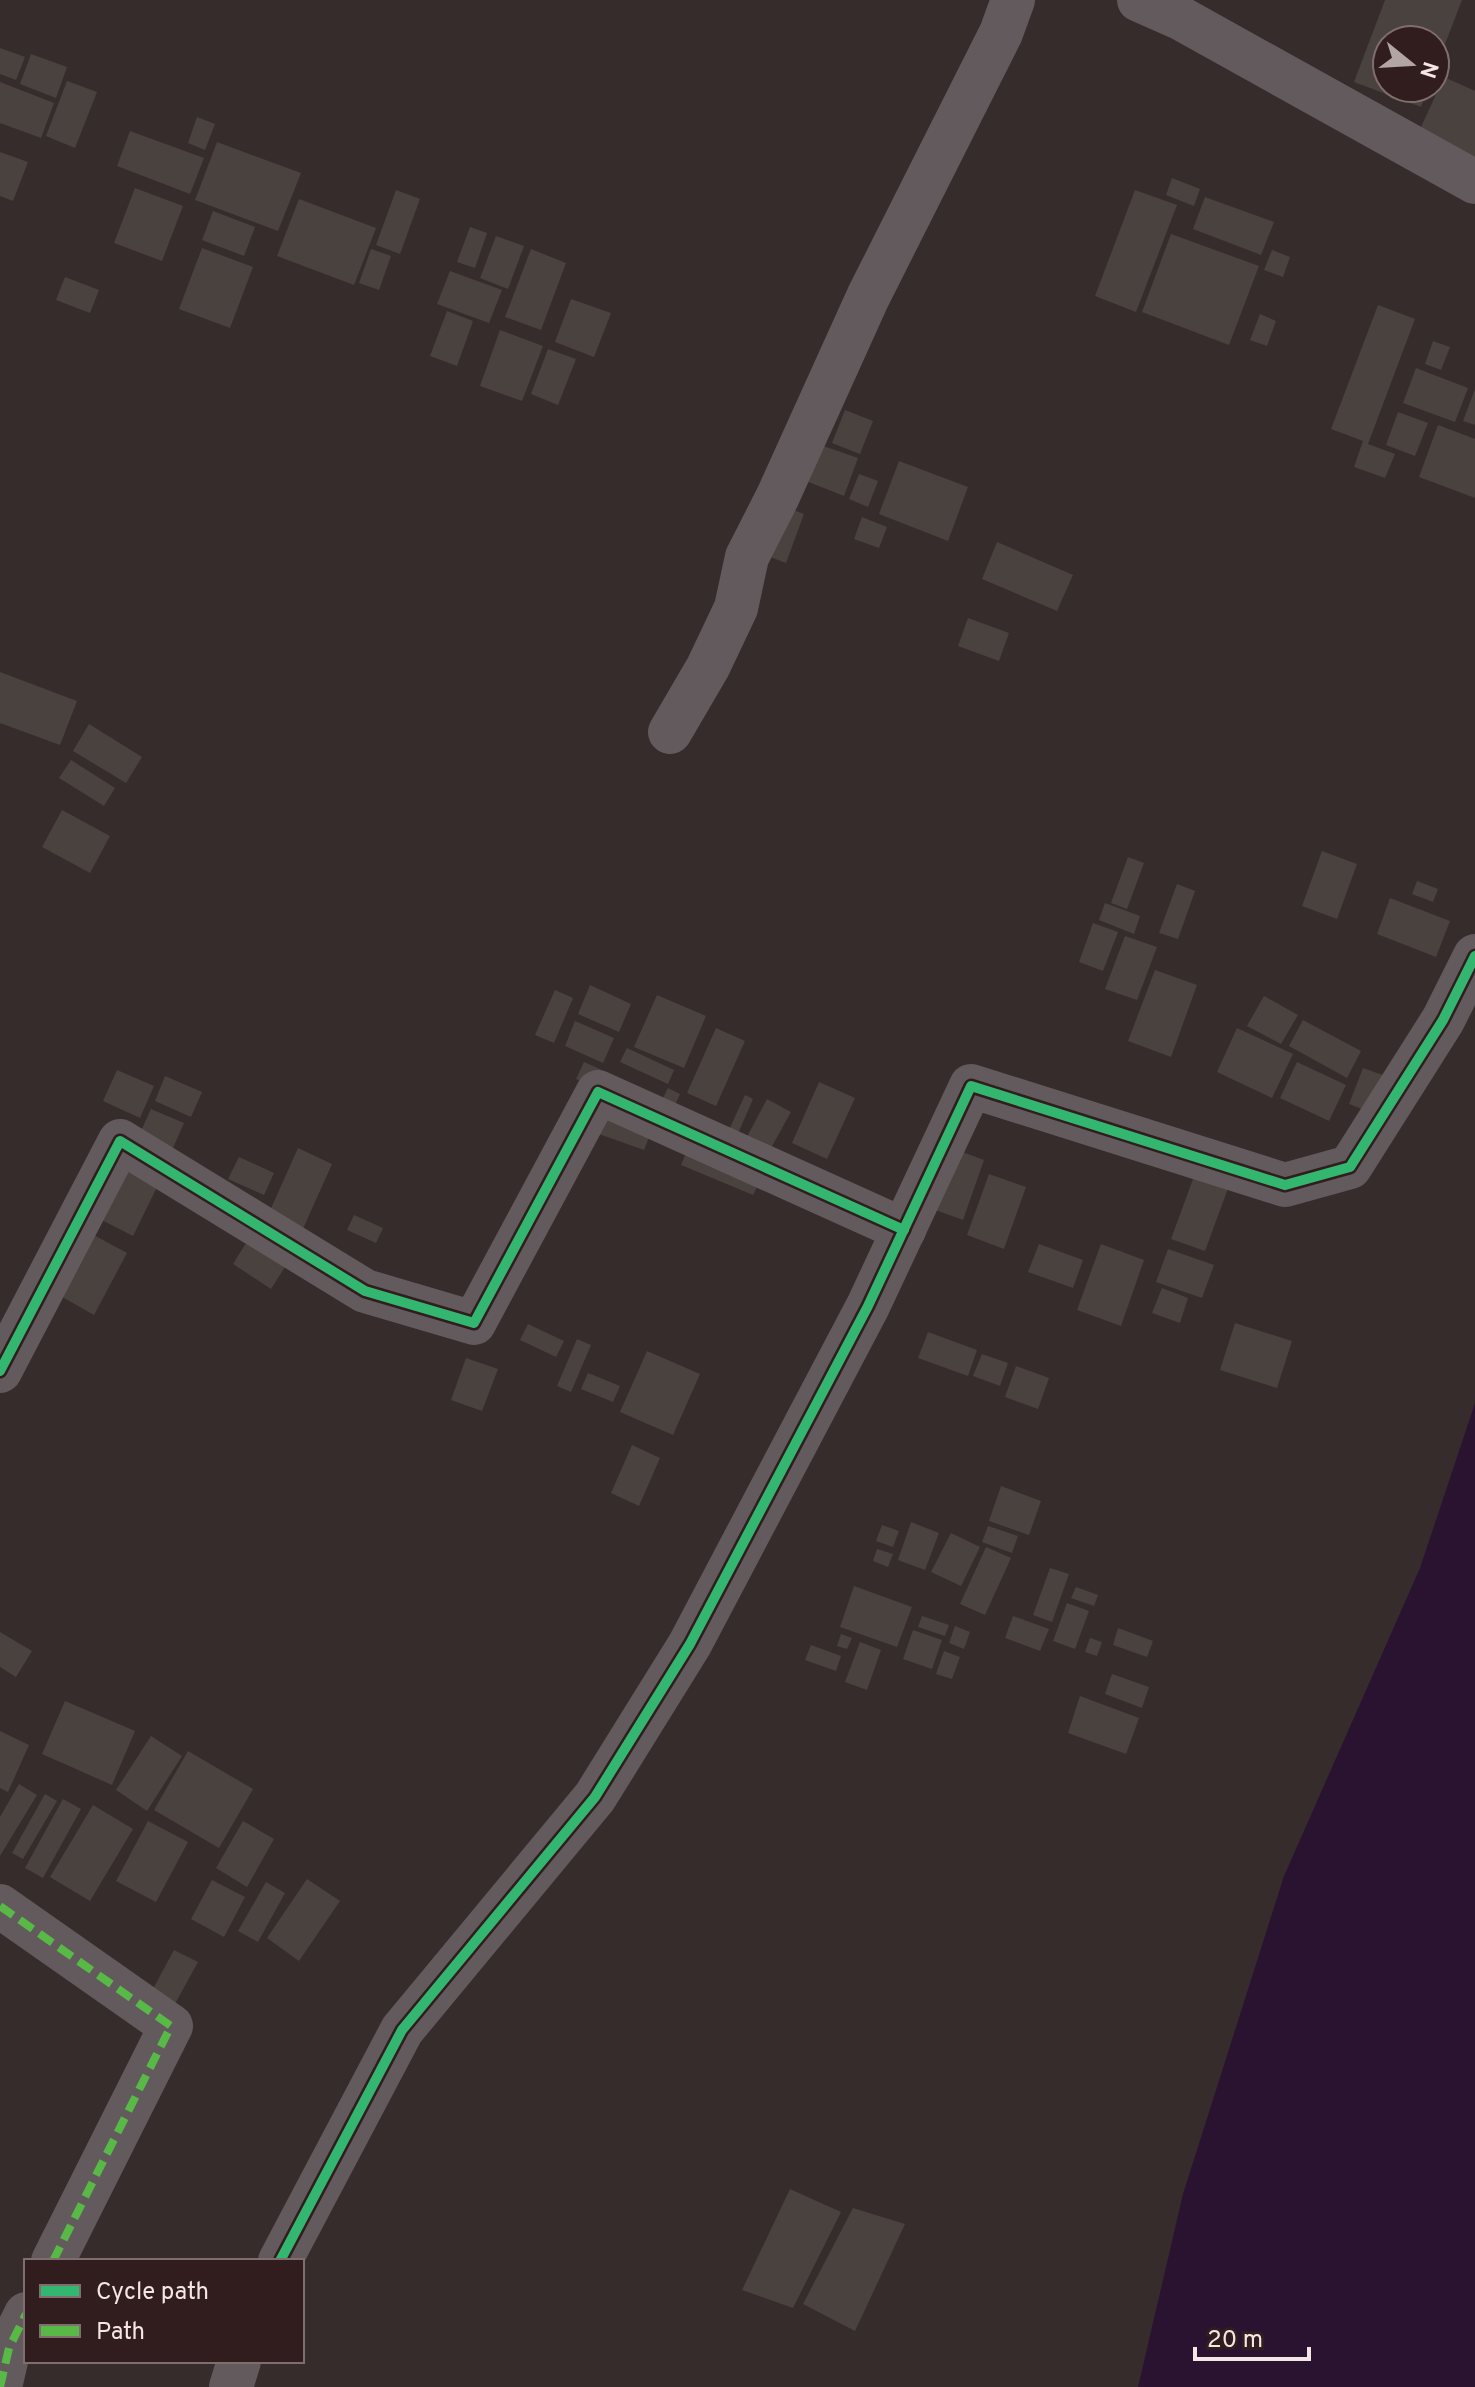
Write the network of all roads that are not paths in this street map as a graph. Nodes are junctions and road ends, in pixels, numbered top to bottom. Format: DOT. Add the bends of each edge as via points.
graph roads {
  1 [pos="1013,0"];
  2 [pos="1139,0"];
  3 [pos="1475,182"];
  4 [pos="670,732"];
  5 [pos="1475,956"];
  6 [pos="904,1230"];
  7 [pos="0,1371"];
  8 [pos="0,1906"];
  9 [pos="54,2259"];
  10 [pos="281,2259"];
  11 [pos="24,2318"];
  12 [pos="238,2363"];
  13 [pos="0,2387"];
  14 [pos="231,2387"];
  1 -- 4 [label="street" via="747,557 736,608"];
  2 -- 3 [label="street"];
  5 -- 6 [label="street" via="1443,1020 1350,1167 1285,1185 971,1086"];
  6 -- 7 [label="street" via="598,1092 474,1323 365,1291 120,1141"];
  6 -- 10 [label="street" via="690,1644 595,1797 402,2030"];
  8 -- 9 [label="street" via="171,2026"];
  11 -- 13 [label="street" via="9,2348"];
  12 -- 14 [label="street"];
}
